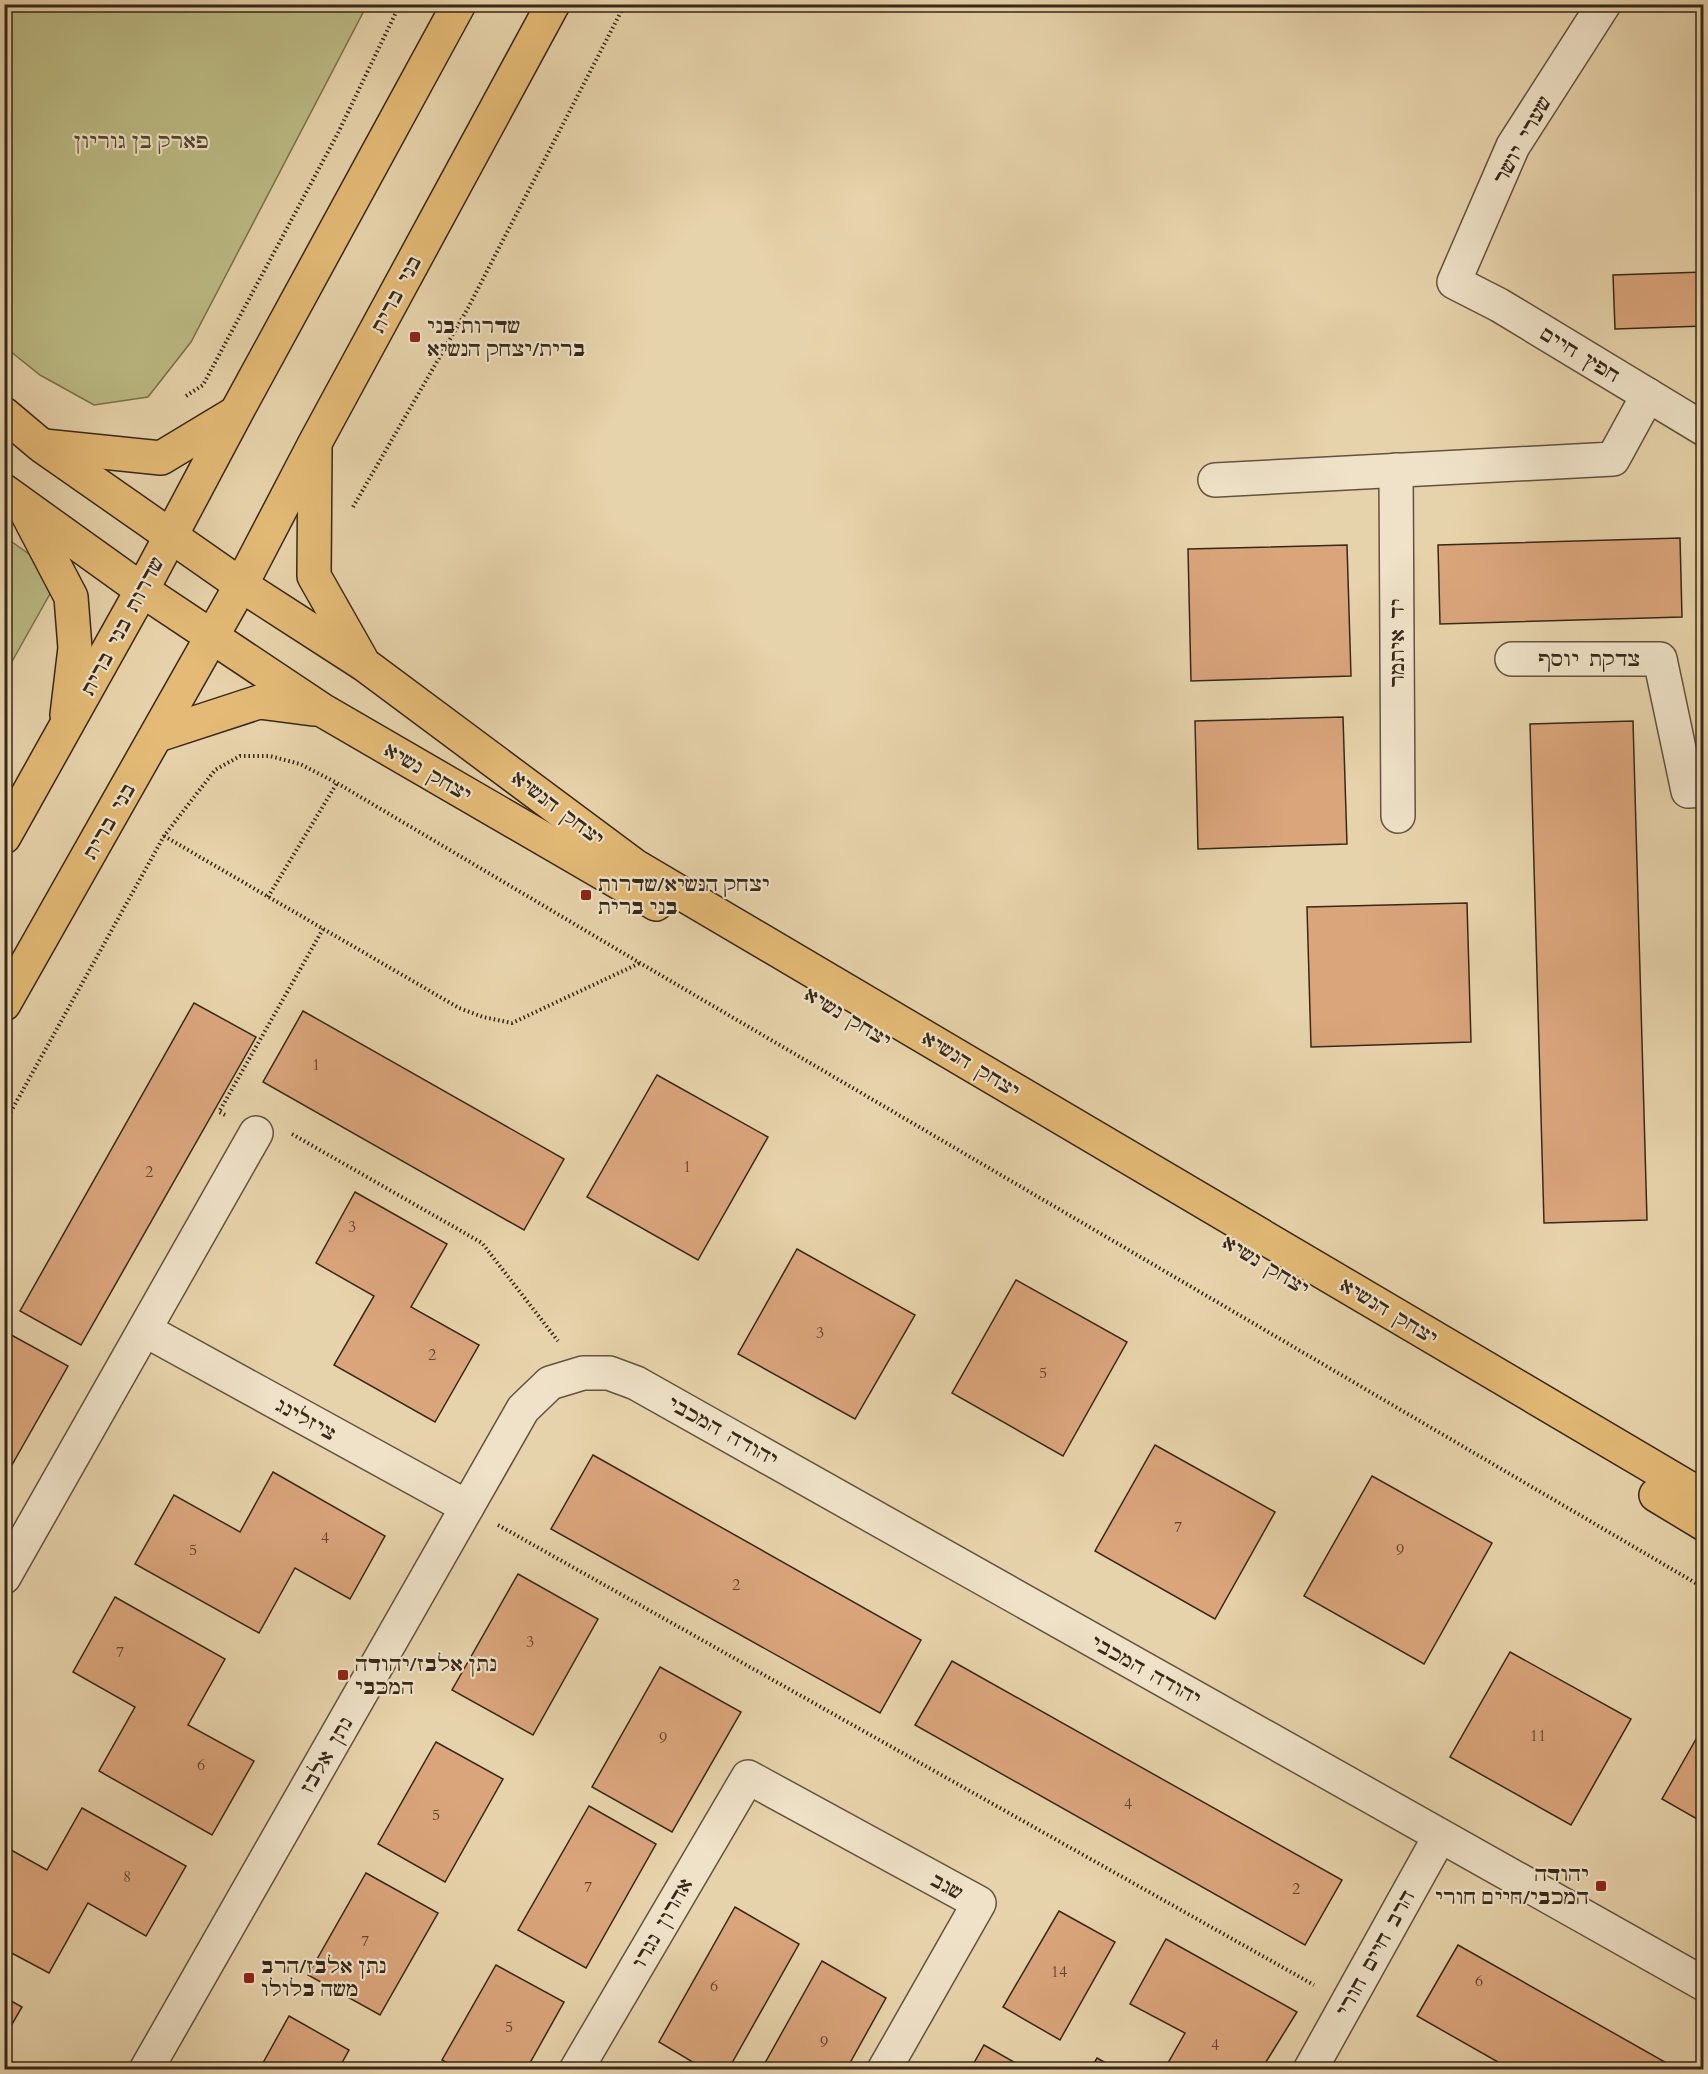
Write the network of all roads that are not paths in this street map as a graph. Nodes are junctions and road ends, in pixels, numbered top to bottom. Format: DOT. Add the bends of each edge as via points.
graph roads {
  1 [pos="459,4"];
  2 [pos="553,4"];
  3 [pos="1604,4"];
  4 [pos="1454,282"];
  5 [pos="1648,395"];
  6 [pos="236,413"];
  7 [pos="4,414"];
  8 [pos="1704,429"];
  9 [pos="315,443"];
  10 [pos="42,446"];
  11 [pos="1396,470"];
  12 [pos="1215,480"];
  13 [pos="14,498"];
  14 [pos="171,536"];
  15 [pos="241,585"];
  16 [pos="142,590"];
  17 [pos="211,638"];
  18 [pos="1512,660"];
  19 [pos="365,665"];
  20 [pos="322,710"];
  21 [pos="65,731"];
  22 [pos="158,735"];
  23 [pos="1704,790"];
  24 [pos="1398,816"];
  25 [pos="4,837"];
  26 [pos="4,1004"];
  27 [pos="256,1133"];
  28 [pos="145,1330"];
  29 [pos="584,1373"];
  30 [pos="1704,1497"];
  31 [pos="467,1507"];
  32 [pos="1704,1524"];
  33 [pos="4,1577"];
  34 [pos="748,1777"];
  35 [pos="1440,1836"];
  36 [pos="1704,1984"];
  37 [pos="146,2070"];
  38 [pos="576,2070"];
  39 [pos="884,2070"];
  40 [pos="1310,2070"];
  1 -- 6 [label="main road"];
  2 -- 9 [label="main road, בני ברית"];
  3 -- 4 [label="street, שערי יושר" via="1514,146"];
  4 -- 5 [label="street, חפץ חיים"];
  5 -- 8 [label="street, חפץ חיים"];
  5 -- 11 [label="street" via="1612,459"];
  6 -- 10 [label="main road" via="161,458"];
  6 -- 14 [label="main road, שדרות בני ברית"];
  7 -- 10 [label="main road"];
  9 -- 15 [label="main road, בני ברית"];
  9 -- 19 [label="main road" via="314,576"];
  10 -- 14 [label="main road"];
  11 -- 12 [label="street"];
  11 -- 24 [label="street, יד איתמר"];
  13 -- 16 [label="main road, יצחק נשיא"];
  13 -- 21 [label="main road" via="71,597 75,648"];
  14 -- 15 [label="main road, יצחק הנשיא"];
  14 -- 16 [label="main road, שדרות בני ברית"];
  15 -- 17 [label="main road"];
  15 -- 19 [label="main road, יצחק הנשיא"];
  16 -- 17 [label="main road, יצחק נשיא"];
  16 -- 21 [label="main road, שדרות בני ברית"];
  17 -- 20 [label="main road, יצחק נשיא"];
  17 -- 22 [label="main road, בני ברית"];
  18 -- 23 [label="street, צדקת יוסף" via="1660,660 1688,791"];
  19 -- 30 [label="main road, יצחק הנשיא" via="635,866"];
  20 -- 22 [label="main road" via="259,702"];
  20 -- 32 [label="main road, יצחק נשיא"];
  21 -- 25 [label="main road, שדרות בני ברית"];
  22 -- 26 [label="main road, בני ברית"];
  27 -- 28 [label="street"];
  28 -- 31 [label="street, ציזלינג"];
  28 -- 33 [label="street"];
  29 -- 31 [label="street, נתן אלבז" via="550,1383 523,1409"];
  29 -- 35 [label="street, יהודה המכבי" via="609,1373 636,1383"];
  31 -- 37 [label="street, נתן אלבז"];
  34 -- 38 [label="street, אהרון נגרו"];
  34 -- 39 [label="street, שגב" via="979,1903"];
  35 -- 36 [label="street, יהודה המכבי"];
  35 -- 40 [label="street, הרב חיים חורי"];
}
